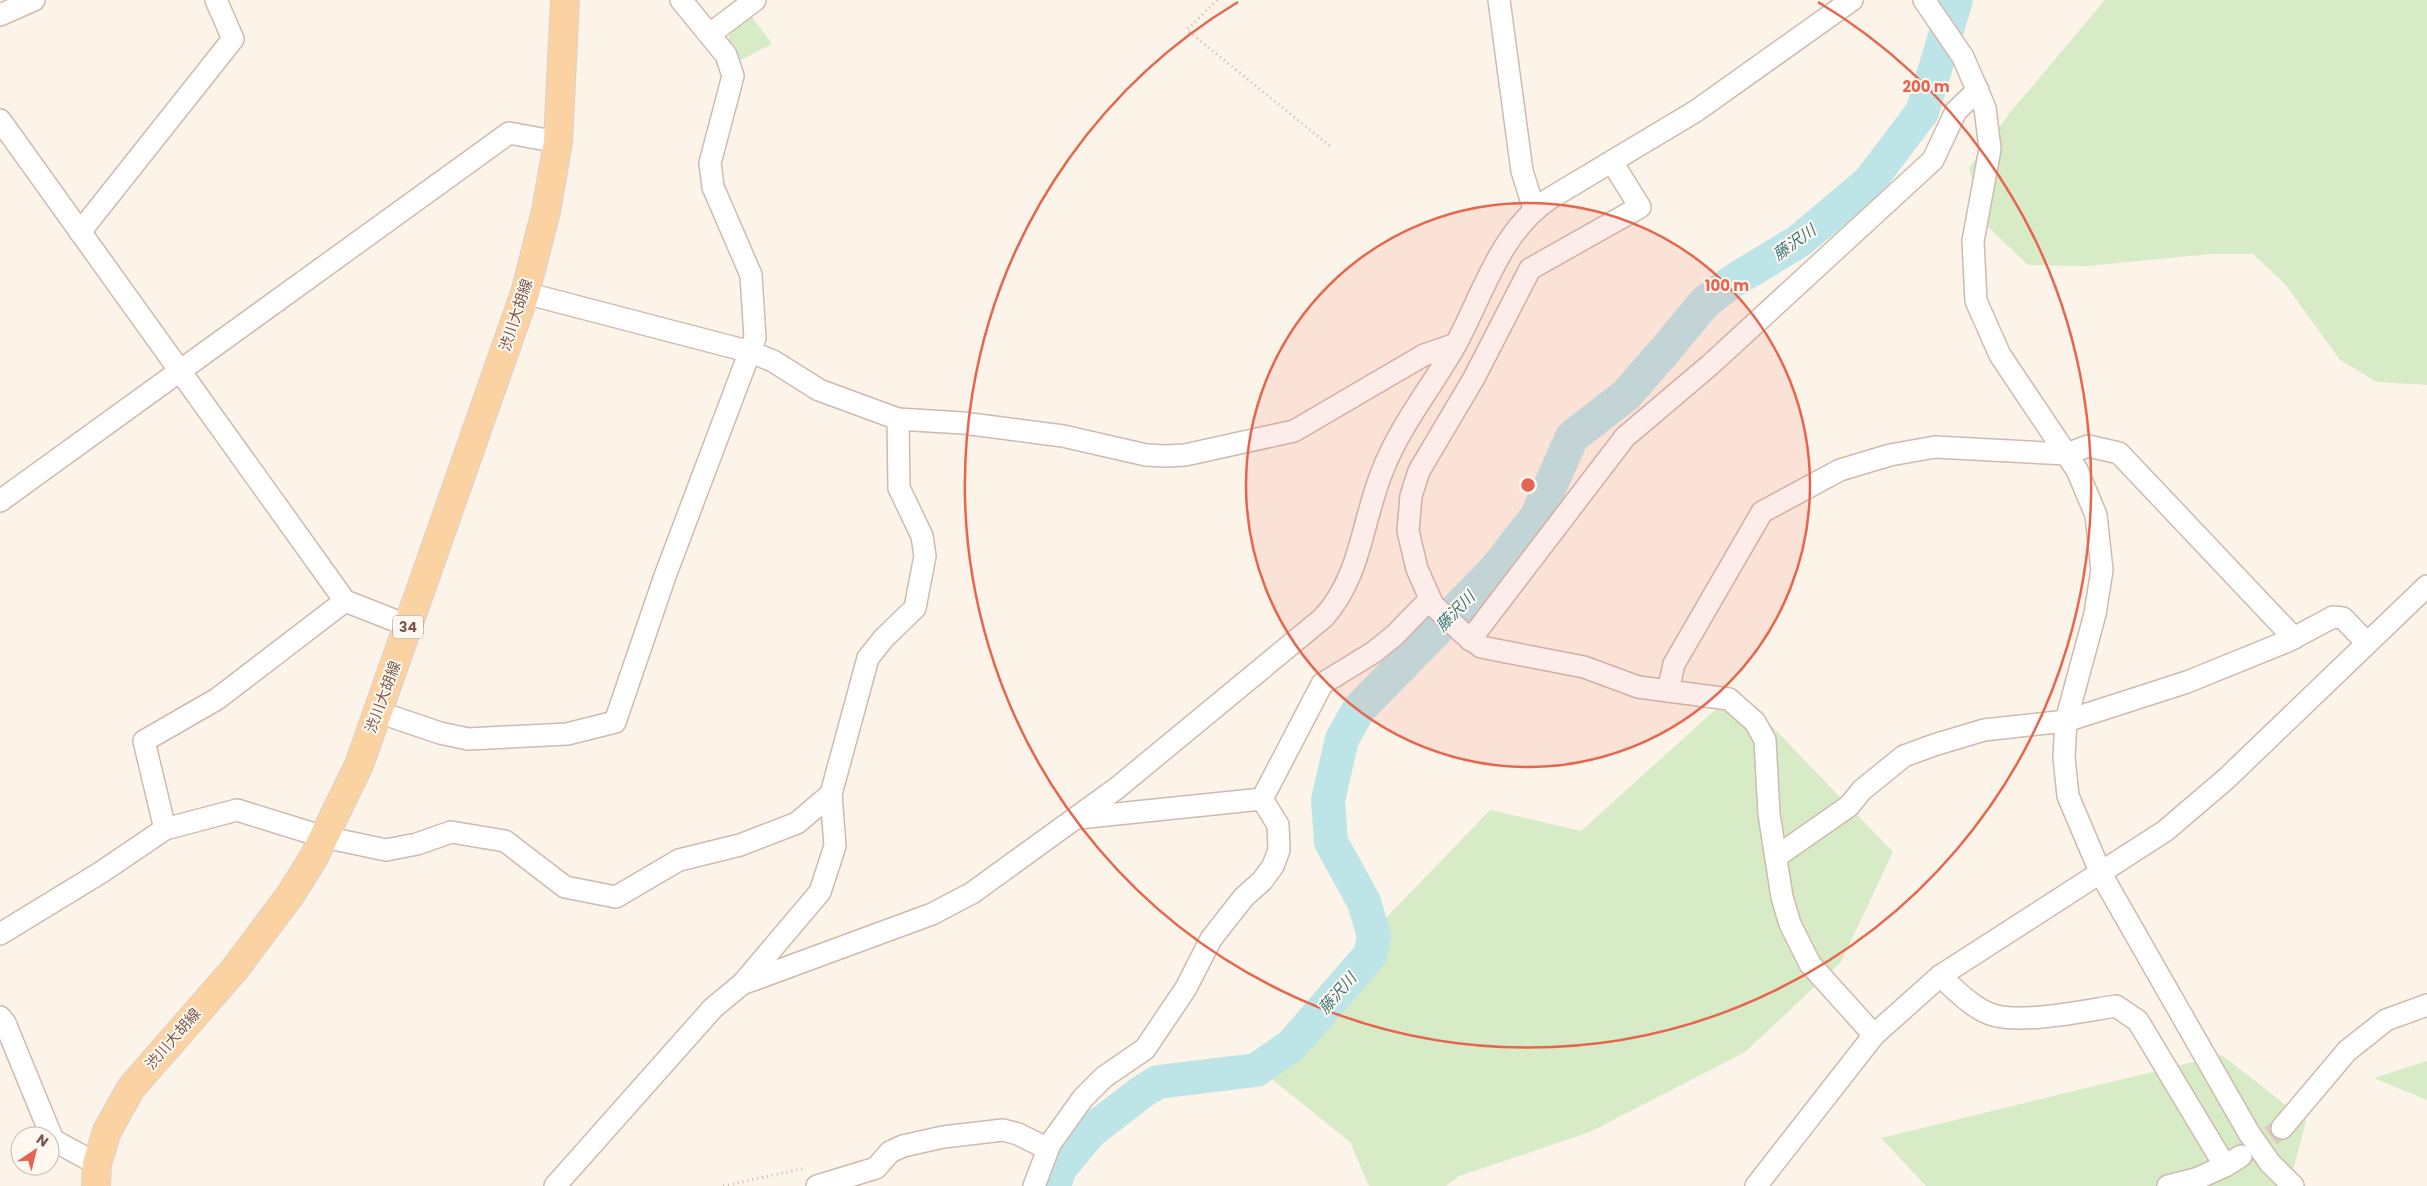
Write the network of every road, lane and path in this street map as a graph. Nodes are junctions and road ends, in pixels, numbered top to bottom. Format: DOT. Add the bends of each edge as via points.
graph roads {
  1 [pos="34,0"];
  2 [pos="216,0"];
  3 [pos="564,0"];
  4 [pos="681,0"];
  5 [pos="755,0"];
  6 [pos="1217,0"];
  7 [pos="1499,0"];
  8 [pos="1852,0"];
  9 [pos="1927,5"];
  10 [pos="0,15"];
  11 [pos="710,34"];
  12 [pos="1978,90"];
  13 [pos="0,120"];
  14 [pos="558,142"];
  15 [pos="1331,147"];
  16 [pos="1612,162"];
  17 [pos="1534,209"];
  18 [pos="80,232"];
  19 [pos="525,293"];
  20 [pos="1456,344"];
  21 [pos="751,352"];
  22 [pos="180,371"];
  23 [pos="898,419"];
  24 [pos="2066,454"];
  25 [pos="0,501"];
  26 [pos="2427,586"];
  27 [pos="346,601"];
  28 [pos="1431,602"];
  29 [pos="409,626"];
  30 [pos="1467,637"];
  31 [pos="2294,638"];
  32 [pos="2367,643"];
  33 [pos="1668,691"];
  34 [pos="378,712"];
  35 [pos="2066,721"];
  36 [pos="831,794"];
  37 [pos="1262,799"];
  38 [pos="1075,819"];
  39 [pos="165,828"];
  40 [pos="324,837"];
  41 [pos="1776,857"];
  42 [pos="2101,874"];
  43 [pos="0,934"];
  44 [pos="1940,976"];
  45 [pos="742,984"];
  46 [pos="2427,1005"];
  47 [pos="0,1017"];
  48 [pos="1874,1035"];
  49 [pos="2282,1128"];
  50 [pos="1048,1149"];
  51 [pos="97,1175"];
  52 [pos="555,1186"];
  53 [pos="817,1186"];
  54 [pos="1034,1186"];
  55 [pos="1756,1186"];
  56 [pos="2168,1186"];
  57 [pos="2293,1186"];
  1 -- 10 [label="street"];
  2 -- 18 [label="street" via="233,39"];
  3 -- 14 [label="main road, 渋川大胡線 / 34"];
  4 -- 11 [label="street"];
  5 -- 11 [label="street"];
  6 -- 15 [label="path" via="1187,30"];
  7 -- 17 [label="street" via="1522,171"];
  8 -- 16 [label="street" via="1696,111"];
  9 -- 12 [label="street" via="1966,65"];
  11 -- 21 [label="street" via="726,55 734,76 710,163 713,187 751,275 756,329"];
  12 -- 24 [label="street" via="1985,108 1990,149 1973,241 1976,302 2000,355"];
  12 -- 30 [label="street" via="1956,111 1933,160 1710,365 1625,437"];
  13 -- 18 [label="street"];
  14 -- 19 [label="main road, 渋川大胡線 / 34" via="546,210"];
  14 -- 22 [label="street" via="509,133"];
  16 -- 17 [label="street"];
  16 -- 28 [label="street" via="1640,207 1530,269 1474,378 1419,471 1410,496 1408,531 1417,569"];
  17 -- 20 [label="street" via="1501,252"];
  18 -- 22 [label="street"];
  19 -- 21 [label="street"];
  19 -- 29 [label="main road, 渋川大胡線 / 34"];
  20 -- 23 [label="street" via="1424,355 1294,431 1185,455 1146,455 1063,436 963,423"];
  20 -- 38 [label="street" via="1389,454 1347,586 1332,608 1117,788"];
  21 -- 23 [label="street" via="819,390"];
  21 -- 34 [label="street" via="665,576 615,722 568,734 468,739"];
  22 -- 25 [label="street"];
  22 -- 27 [label="street"];
  23 -- 36 [label="street" via="899,488 922,536 925,556 915,608 868,658"];
  24 -- 31 [label="street" via="2088,446 2119,453"];
  24 -- 33 [label="street" via="1935,447 1890,455 1840,470 1762,512 1674,664"];
  24 -- 35 [label="street" via="2078,470 2096,515 2102,570 2095,614"];
  26 -- 32 [label="street"];
  27 -- 29 [label="street"];
  27 -- 39 [label="street" via="217,699 144,741"];
  28 -- 30 [label="street"];
  28 -- 37 [label="street" via="1374,652 1322,684"];
  29 -- 34 [label="main road, 渋川大胡線 / 34"];
  30 -- 33 [label="street" via="1481,647 1584,667 1638,688"];
  31 -- 32 [label="street" via="2333,617 2342,618"];
  31 -- 35 [label="street" via="2187,682"];
  32 -- 42 [label="street" via="2226,780 2165,831"];
  33 -- 41 [label="street" via="1729,699 1755,722 1766,740 1769,814"];
  34 -- 40 [label="main road, 渋川大胡線 / 34" via="358,765"];
  35 -- 41 [label="street" via="1984,730 1904,756 1862,790 1849,806"];
  35 -- 42 [label="street" via="2064,757 2068,796"];
  36 -- 40 [label="street" via="797,823 740,845 679,860 616,897 565,887 505,842 451,832 386,850"];
  36 -- 45 [label="street" via="835,846 820,892"];
  37 -- 38 [label="street"];
  37 -- 50 [label="street" via="1278,825 1279,850 1274,866 1244,897 1211,940 1186,988 1145,1049 1104,1077 1083,1098"];
  38 -- 45 [label="street" via="972,893 932,914"];
  39 -- 40 [label="street" via="237,810"];
  39 -- 43 [label="street" via="100,873"];
  40 -- 51 [label="main road, 渋川大胡線 / 34" via="270,924 131,1088 107,1131"];
  41 -- 48 [label="street" via="1782,897 1798,944 1810,964"];
  42 -- 44 [label="street"];
  42 -- 57 [label="street" via="2249,1133"];
  44 -- 48 [label="street"];
  44 -- 56 [label="street" via="1992,1015 2021,1018 2116,1006 2138,1021 2233,1161 2196,1179"];
  45 -- 52 [label="street" via="713,1008"];
  46 -- 49 [label="street" via="2386,1020 2347,1051"];
  47 -- 51 [label="street" via="53,1140"];
  48 -- 55 [label="street"];
  50 -- 53 [label="street" via="1003,1130 951,1136 904,1146 890,1152 876,1168"];
  50 -- 54 [label="street"];
}
